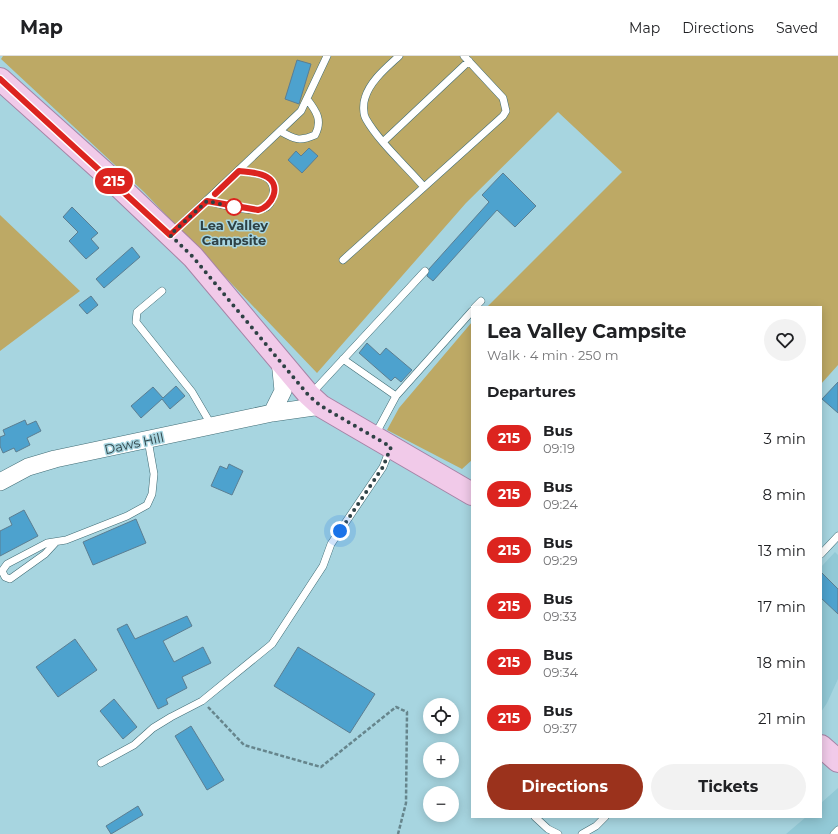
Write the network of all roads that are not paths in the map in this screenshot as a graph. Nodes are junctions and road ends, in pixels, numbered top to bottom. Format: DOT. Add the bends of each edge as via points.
graph roads {
  1 [pos="327,56"];
  2 [pos="399,56"];
  3 [pos="466,59"];
  4 [pos="0,79"];
  5 [pos="307,99"];
  6 [pos="280,131"];
  7 [pos="384,141"];
  8 [pos="239,171"];
  9 [pos="424,187"];
  10 [pos="207,201"];
  11 [pos="170,235"];
  12 [pos="343,260"];
  13 [pos="425,271"];
  14 [pos="162,291"];
  15 [pos="481,301"];
  16 [pos="476,306"];
  17 [pos="471,312"];
  18 [pos="343,359"];
  19 [pos="280,360"];
  20 [pos="396,396"];
  21 [pos="315,400"];
  22 [pos="272,413"];
  23 [pos="212,426"];
  24 [pos="148,440"];
  25 [pos="383,442"];
  26 [pos="0,482"];
  27 [pos="471,493"];
  28 [pos="838,536"];
  29 [pos="56,542"];
  30 [pos="822,553"];
  31 [pos="822,747"];
  32 [pos="838,761"];
  33 [pos="101,763"];
  34 [pos="536,818"];
  35 [pos="604,818"];
  36 [pos="838,830"];
  37 [pos="558,834"];
  38 [pos="582,834"];
  39 [pos="834,834"];
  1 -- 5 [label="lane"];
  2 -- 7 [label="lane" via="371,85 364,99 366,118"];
  3 -- 7 [label="lane"];
  3 -- 9 [label="lane" via="503,98 506,111"];
  4 -- 11 [label="main road"];
  5 -- 6 [label="lane" via="301,111"];
  5 -- 6 [label="lane" via="319,119 315,135 302,140"];
  6 -- 8 [label="lane"];
  7 -- 9 [label="lane"];
  8 -- 10 [label="lane"];
  8 -- 10 [label="lane" via="267,177 273,182 272,201 266,208 244,209"];
  9 -- 12 [label="lane"];
  10 -- 11 [label="lane"];
  11 -- 19 [label="main road" via="193,257"];
  13 -- 18 [label="lane"];
  14 -- 23 [label="lane" via="137,312 136,322 192,392"];
  15 -- 16 [label="lane"];
  17 -- 20 [label="lane"];
  18 -- 20 [label="lane"];
  18 -- 21 [label="lane"];
  19 -- 21 [label="main road"];
  19 -- 22 [label="street" via="283,391"];
  20 -- 25 [label="lane"];
  21 -- 22 [label="street, Daws Hill"];
  21 -- 25 [label="main road"];
  22 -- 23 [label="street, Daws Hill"];
  23 -- 24 [label="street, Daws Hill"];
  24 -- 26 [label="street, Daws Hill" via="55,459 28,467"];
  24 -- 29 [label="lane" via="154,474 152,494 147,505 114,521"];
  25 -- 27 [label="main road"];
  25 -- 33 [label="lane" via="383,467 331,544 323,566 272,644 202,701 153,728 134,745"];
  28 -- 30 [label="lane"];
  29 -- 29 [label="lane" via="47,543 6,564 2,571 5,577 10,579 46,554"];
  31 -- 32 [label="main road"];
  34 -- 37 [label="lane"];
  35 -- 38 [label="lane"];
  36 -- 39 [label="lane"];
}
